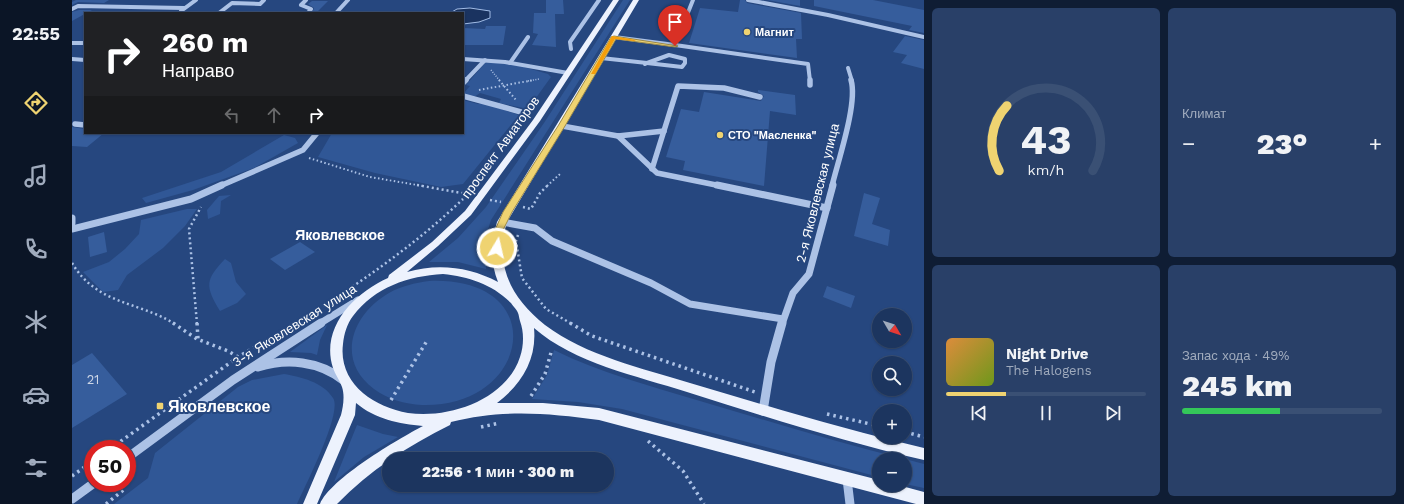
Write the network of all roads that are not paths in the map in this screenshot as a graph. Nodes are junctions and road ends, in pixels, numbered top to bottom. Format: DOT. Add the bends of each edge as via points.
graph roads {
  1 [pos="196,0"];
  2 [pos="264,0"];
  3 [pos="306,0"];
  4 [pos="348,0"];
  5 [pos="599,0"];
  6 [pos="616,0"];
  7 [pos="636,0"];
  8 [pos="693,0"];
  9 [pos="748,0"];
  10 [pos="184,8"];
  11 [pos="72,9"];
  12 [pos="179,12"];
  13 [pos="220,12"];
  14 [pos="309,12"];
  15 [pos="337,12"];
  16 [pos="528,37"];
  17 [pos="614,37"];
  18 [pos="924,37"];
  19 [pos="72,42"];
  20 [pos="84,43"];
  21 [pos="675,46"];
  22 [pos="571,49"];
  23 [pos="601,58"];
  24 [pos="72,59"];
  25 [pos="464,59"];
  26 [pos="84,60"];
  27 [pos="484,61"];
  28 [pos="510,63"];
  29 [pos="645,64"];
  30 [pos="848,68"];
  31 [pos="568,73"];
  32 [pos="464,82"];
  33 [pos="810,85"];
  34 [pos="464,96"];
  35 [pos="760,97"];
  36 [pos="521,112"];
  37 [pos="74,124"];
  38 [pos="84,125"];
  39 [pos="562,126"];
  40 [pos="664,131"];
  41 [pos="316,134"];
  42 [pos="618,136"];
  43 [pos="652,168"];
  44 [pos="827,208"];
  45 [pos="72,218"];
  46 [pos="502,222"];
  47 [pos="72,223"];
  48 [pos="72,229"];
  49 [pos="375,290"];
  50 [pos="517,303"];
  51 [pos="783,319"];
  52 [pos="233,380"];
  53 [pos="346,384"];
  54 [pos="763,411"];
  55 [pos="460,415"];
  56 [pos="136,451"];
  57 [pos="924,454"];
  58 [pos="847,480"];
  59 [pos="84,490"];
  60 [pos="72,499"];
  61 [pos="924,499"];
  62 [pos="310,504"];
  63 [pos="327,504"];
  64 [pos="850,504"];
  1 -- 10 [label="street"];
  2 -- 13 [label="street" via="260,4 232,3"];
  3 -- 14 [label="street" via="301,5 311,9"];
  4 -- 15 [label="street"];
  5 -- 22 [label="street" via="570,42"];
  6 -- 31 [label="main road, проспект Авиаторов"];
  7 -- 17 [label="main road"];
  8 -- 21 [label="street"];
  9 -- 18 [label="street"];
  10 -- 11 [label="street" via="78,6"];
  10 -- 12 [label="street"];
  16 -- 28 [label="street"];
  17 -- 21 [label="street"];
  17 -- 23 [label="main road"];
  19 -- 20 [label="street"];
  21 -- 33 [label="street" via="808,64"];
  23 -- 29 [label="street"];
  23 -- 39 [label="main road"];
  24 -- 26 [label="street"];
  25 -- 27 [label="street"];
  27 -- 28 [label="street"];
  27 -- 32 [label="street"];
  28 -- 31 [label="street"];
  29 -- 29 [label="street" via="682,67 685,59 673,54 658,57"];
  30 -- 44 [label="street, 2-я Яковлевская улица" via="853,86 851,107"];
  31 -- 49 [label="main road, проспект Авиаторов" via="468,214 448,233"];
  34 -- 36 [label="street"];
  35 -- 40 [label="street" via="724,88 678,86"];
  37 -- 38 [label="street"];
  39 -- 42 [label="street"];
  39 -- 46 [label="main road"];
  40 -- 42 [label="street"];
  40 -- 43 [label="street"];
  41 -- 48 [label="street" via="303,150 296,154 191,199"];
  42 -- 43 [label="street"];
  43 -- 44 [label="street" via="657,173"];
  44 -- 51 [label="street, 2-я Яковлевская улица" via="809,274 793,293"];
  45 -- 47 [label="street"];
  46 -- 50 [label="main road" via="497,239 499,268 505,286"];
  46 -- 51 [label="street" via="535,228 552,241 651,283 690,304"];
  49 -- 50 [label="main road" via="411,275 456,272 496,285"];
  49 -- 52 [label="street, 3-я Яковлевская улица"];
  49 -- 53 [label="main road, проспект Авиаторов" via="348,315 337,338 337,362"];
  50 -- 54 [label="main road" via="538,325 561,341 610,362"];
  50 -- 55 [label="main road" via="528,326 530,339 523,367 513,382 500,394 483,406"];
  51 -- 54 [label="street, 2-я Яковлевская улица" via="771,362"];
  52 -- 53 [label="street, 3-я Яковлевская улица" via="262,365 292,362 325,370"];
  52 -- 56 [label="street, 3-я Яковлевская улица"];
  53 -- 55 [label="main road" via="368,405 402,418 418,420"];
  53 -- 62 [label="main road" via="350,401 348,415"];
  54 -- 57 [label="main road"];
  55 -- 58 [label="main road" via="487,409 528,408 578,411 621,418"];
  55 -- 63 [label="main road" via="415,436 383,456 356,476"];
  58 -- 61 [label="main road"];
  58 -- 64 [label="street"];
  59 -- 60 [label="street"];
}
